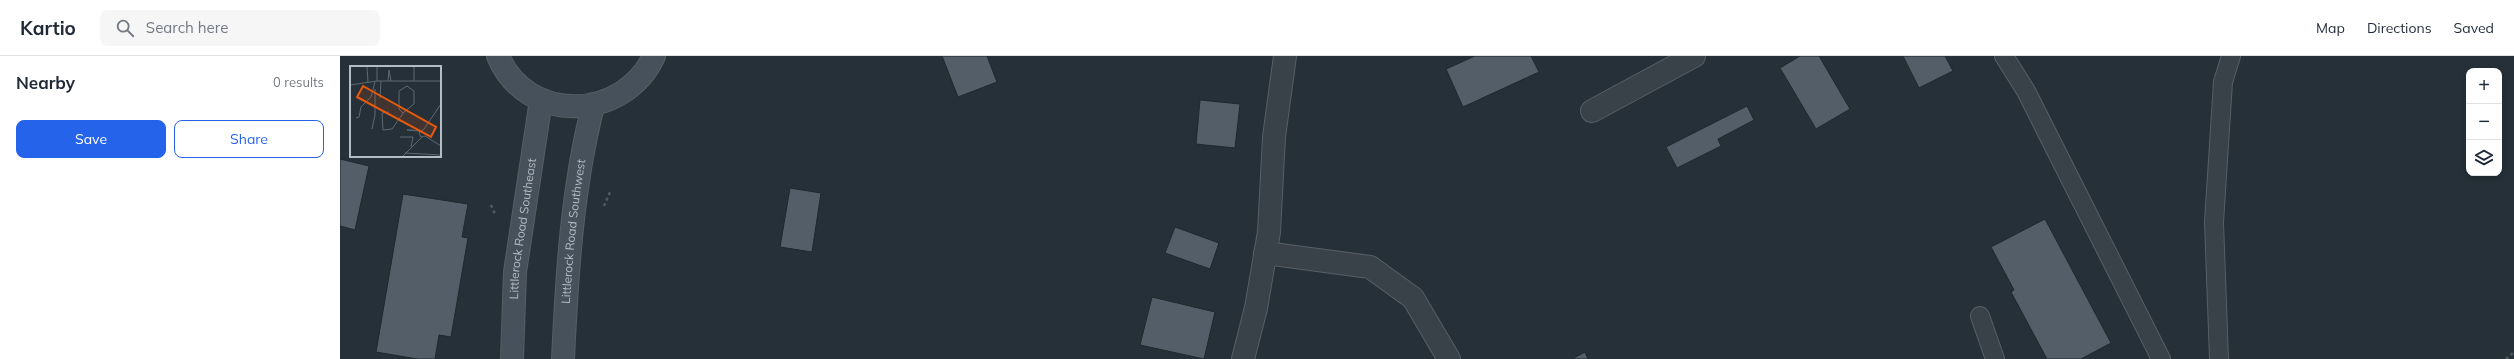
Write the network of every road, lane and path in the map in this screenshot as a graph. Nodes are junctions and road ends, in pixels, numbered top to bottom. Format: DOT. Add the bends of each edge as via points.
graph roads {
  1 [pos="498,56"];
  2 [pos="1285,56"];
  3 [pos="1694,56"];
  4 [pos="2004,56"];
  5 [pos="2231,56"];
  6 [pos="655,58"];
  7 [pos="541,100"];
  8 [pos="593,106"];
  9 [pos="1592,111"];
  10 [pos="1265,253"];
  11 [pos="1980,316"];
  12 [pos="2514,352"];
  13 [pos="512,359"];
  14 [pos="563,359"];
  15 [pos="1243,359"];
  16 [pos="1449,359"];
  17 [pos="1996,359"];
  18 [pos="2161,359"];
  19 [pos="2219,359"];
  20 [pos="2506,359"];
  1 -- 7 [label="main road" via="502,66 519,86"];
  2 -- 10 [label="street" via="1274,137 1269,232"];
  3 -- 9 [label="street"];
  4 -- 18 [label="lane" via="2026,91"];
  5 -- 19 [label="lane" via="2223,82 2214,222"];
  6 -- 8 [label="main road" via="648,70 624,93"];
  7 -- 8 [label="main road" via="567,107"];
  7 -- 13 [label="main road, Littlerock Road Southeast" via="515,272"];
  8 -- 14 [label="main road, Littlerock Road Southwest" via="582,150 569,256"];
  10 -- 15 [label="street" via="1256,308"];
  10 -- 16 [label="street" via="1370,268 1413,298"];
  11 -- 17 [label="lane"];
  12 -- 20 [label="path"];
}
